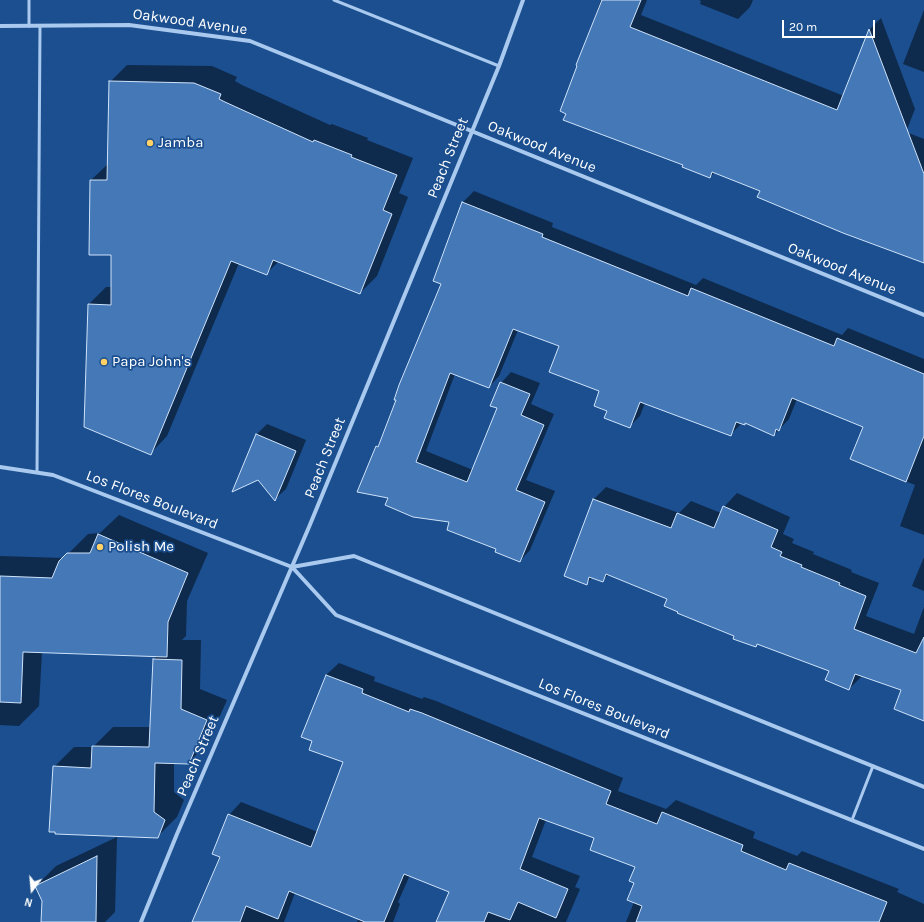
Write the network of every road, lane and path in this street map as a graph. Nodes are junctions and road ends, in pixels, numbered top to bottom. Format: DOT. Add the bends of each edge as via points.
graph roads {
  1 [pos="29,0"];
  2 [pos="334,0"];
  3 [pos="523,0"];
  4 [pos="0,26"];
  5 [pos="29,26"];
  6 [pos="40,26"];
  7 [pos="499,66"];
  8 [pos="472,131"];
  9 [pos="924,315"];
  10 [pos="0,467"];
  11 [pos="37,472"];
  12 [pos="292,567"];
  13 [pos="873,766"];
  14 [pos="924,787"];
  15 [pos="852,820"];
  16 [pos="924,849"];
  17 [pos="141,922"];
  1 -- 5 [label="lane"];
  2 -- 7 [label="lane"];
  3 -- 7 [label="street, Peach Street"];
  4 -- 5 [label="street, Oakwood Avenue"];
  5 -- 6 [label="street, Oakwood Avenue"];
  6 -- 8 [label="street, Oakwood Avenue" via="129,24 250,41"];
  6 -- 11 [label="lane"];
  7 -- 8 [label="street, Peach Street"];
  8 -- 9 [label="street, Oakwood Avenue"];
  8 -- 12 [label="street, Peach Street"];
  10 -- 11 [label="street, Los Flores Boulevard"];
  11 -- 12 [label="street, Los Flores Boulevard" via="53,475"];
  12 -- 13 [label="street" via="354,556"];
  12 -- 15 [label="street, Los Flores Boulevard" via="336,615"];
  12 -- 17 [label="street, Peach Street"];
  13 -- 14 [label="street"];
  13 -- 15 [label="lane"];
  15 -- 16 [label="street, Los Flores Boulevard"];
}
